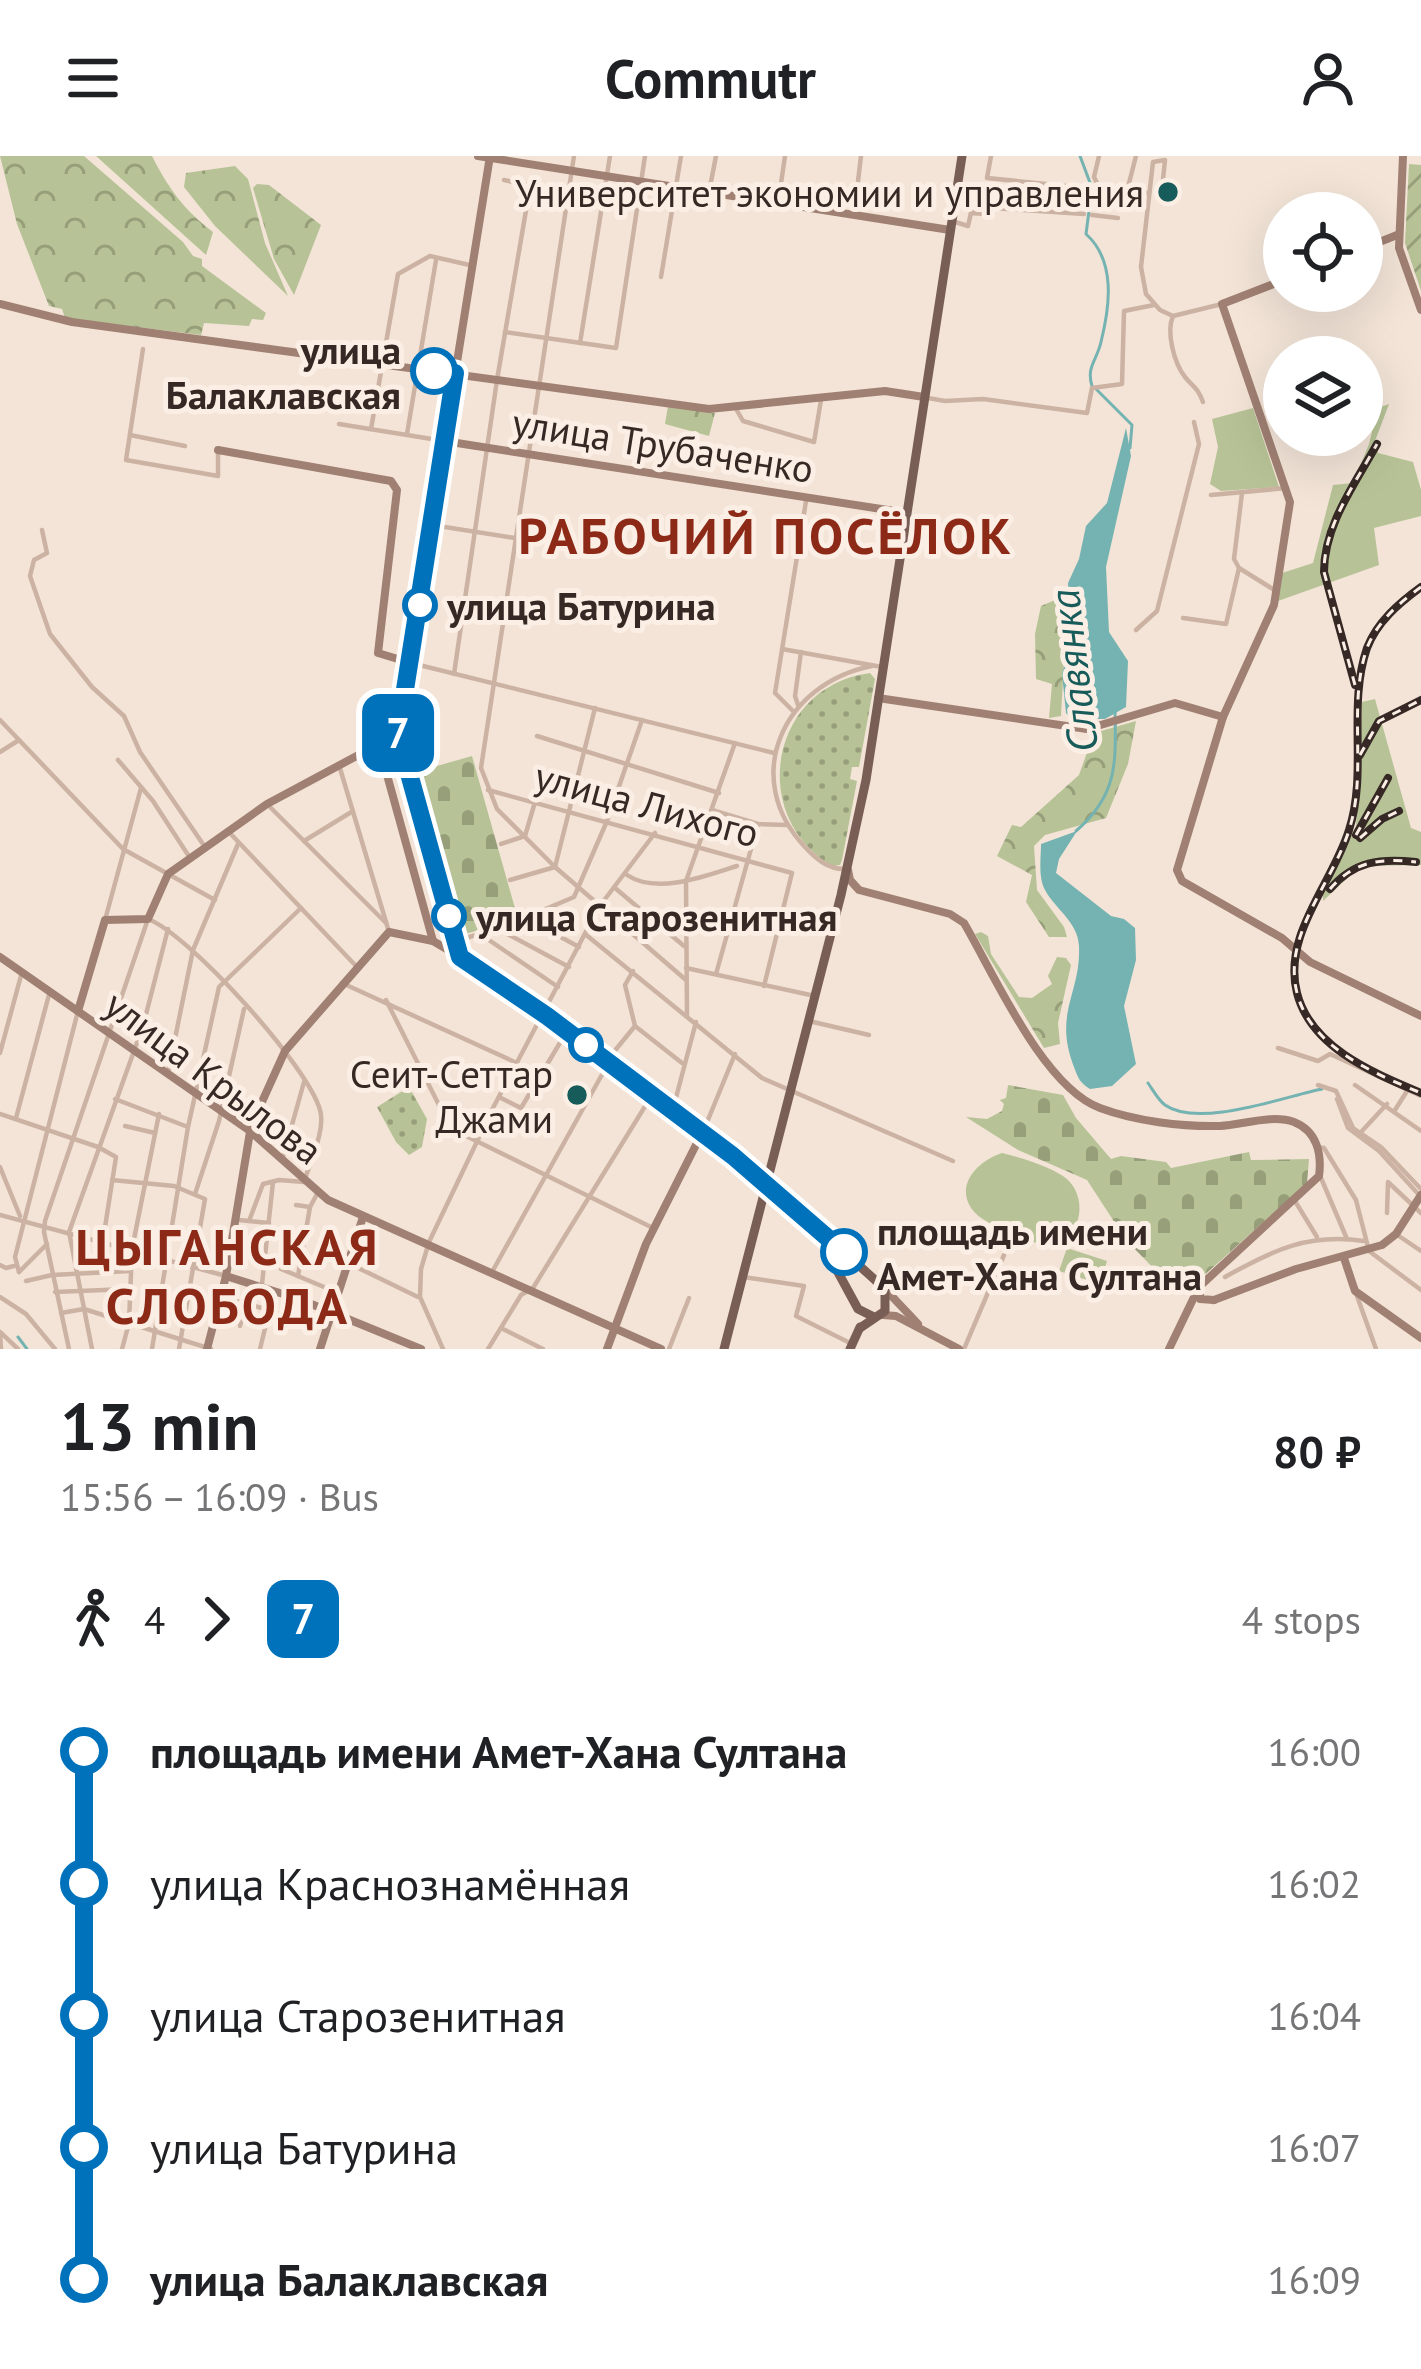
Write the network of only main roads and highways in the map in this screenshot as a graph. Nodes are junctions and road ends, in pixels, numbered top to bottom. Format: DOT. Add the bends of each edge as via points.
graph roads {
  1 [pos="478,156"];
  2 [pos="962,156"];
  3 [pos="1402,156"];
  4 [pos="490,157"];
  5 [pos="532,160"];
  6 [pos="951,226"];
  7 [pos="1397,236"];
  8 [pos="1383,241"];
  9 [pos="1263,288"];
  10 [pos="0,304"];
  11 [pos="1421,310"];
  12 [pos="455,373"];
  13 [pos="924,398"];
  14 [pos="444,442"];
  15 [pos="218,450"];
  16 [pos="907,513"];
  17 [pos="411,662"];
  18 [pos="878,698"];
  19 [pos="1223,717"];
  20 [pos="394,736"];
  21 [pos="377,747"];
  22 [pos="848,866"];
  23 [pos="859,890"];
  24 [pos="841,895"];
  25 [pos="433,941"];
  26 [pos="455,941"];
  27 [pos="445,948"];
  28 [pos="460,957"];
  29 [pos="0,958"];
  30 [pos="78,1011"];
  31 [pos="1421,1016"];
  32 [pos="250,1131"];
  33 [pos="703,1133"];
  34 [pos="767,1183"];
  35 [pos="1421,1194"];
  36 [pos="1417,1210"];
  37 [pos="363,1217"];
  38 [pos="827,1243"];
  39 [pos="1344,1258"];
  40 [pos="1221,1275"];
  41 [pos="226,1276"];
  42 [pos="881,1285"];
  43 [pos="1201,1286"];
  44 [pos="1216,1295"];
  45 [pos="852,1297"];
  46 [pos="858,1309"];
  47 [pos="333,1312"];
  48 [pos="1185,1313"];
  49 [pos="878,1316"];
  50 [pos="860,1328"];
  51 [pos="923,1329"];
  52 [pos="617,1331"];
  53 [pos="1421,1338"];
  54 [pos="851,1347"];
  55 [pos="209,1349"];
  56 [pos="321,1349"];
  57 [pos="422,1349"];
  58 [pos="607,1349"];
  59 [pos="665,1349"];
  60 [pos="724,1349"];
  61 [pos="961,1349"];
  62 [pos="1169,1349"];
  1 -- 4 [label="main road"];
  2 -- 6 [label="main road"];
  3 -- 7 [label="main road"];
  4 -- 5 [label="main road"];
  4 -- 12 [label="main road"];
  5 -- 6 [label="main road"];
  6 -- 13 [label="main road"];
  7 -- 8 [label="main road"];
  7 -- 11 [label="main road"];
  9 -- 19 [label="main road" via="1222,304 1290,503 1268,622"];
  10 -- 12 [label="main road" via="72,322"];
  12 -- 13 [label="main road" via="709,409 885,391"];
  12 -- 14 [label="main road"];
  13 -- 16 [label="main road"];
  14 -- 16 [label="main road, улица Трубаченко"];
  14 -- 17 [label="main road"];
  15 -- 17 [label="main road" via="391,481 397,490 378,653"];
  16 -- 18 [label="main road"];
  17 -- 20 [label="main road"];
  18 -- 19 [label="main road" via="1087,729 1175,703"];
  18 -- 22 [label="main road"];
  19 -- 31 [label="main road" via="1177,870 1182,881 1310,962"];
  20 -- 21 [label="main road"];
  20 -- 26 [label="main road"];
  21 -- 25 [label="main road"];
  21 -- 30 [label="main road" via="267,805 168,874 148,919 105,920"];
  22 -- 23 [label="main road"];
  22 -- 24 [label="main road"];
  23 -- 24 [label="main road"];
  23 -- 40 [label="main road" via="959,919 1046,1062 1087,1102 1193,1126 1287,1120 1310,1133 1319,1176"];
  24 -- 34 [label="main road"];
  25 -- 27 [label="main road"];
  25 -- 32 [label="main road" via="388,927 285,1051"];
  26 -- 27 [label="main road"];
  26 -- 28 [label="main road"];
  27 -- 28 [label="main road"];
  28 -- 33 [label="main road"];
  29 -- 30 [label="main road, улица Крылова"];
  30 -- 32 [label="main road, улица Крылова"];
  32 -- 37 [label="main road, улица Крылова" via="317,1194"];
  32 -- 41 [label="main road"];
  33 -- 34 [label="main road"];
  33 -- 52 [label="main road" via="653,1228"];
  34 -- 38 [label="main road"];
  34 -- 60 [label="main road"];
  35 -- 36 [label="main road"];
  36 -- 39 [label="main road" via="1396,1234"];
  37 -- 47 [label="main road"];
  37 -- 52 [label="main road, улица Крылова"];
  38 -- 42 [label="main road"];
  38 -- 45 [label="main road"];
  39 -- 44 [label="main road"];
  39 -- 53 [label="main road" via="1355,1291"];
  40 -- 43 [label="main road"];
  40 -- 44 [label="main road"];
  41 -- 47 [label="main road"];
  41 -- 55 [label="main road"];
  42 -- 45 [label="main road" via="856,1279"];
  42 -- 49 [label="main road" via="887,1305"];
  42 -- 51 [label="main road"];
  43 -- 44 [label="main road"];
  43 -- 44 [label="main road" via="1199,1297"];
  43 -- 48 [label="main road"];
  44 -- 48 [label="main road"];
  45 -- 46 [label="main road"];
  46 -- 49 [label="main road"];
  46 -- 50 [label="main road"];
  47 -- 56 [label="main road"];
  47 -- 57 [label="main road"];
  48 -- 62 [label="main road"];
  49 -- 50 [label="main road"];
  49 -- 51 [label="main road"];
  50 -- 54 [label="main road"];
  51 -- 61 [label="main road"];
  52 -- 58 [label="main road"];
  52 -- 59 [label="main road, улица Крылова"];
}
